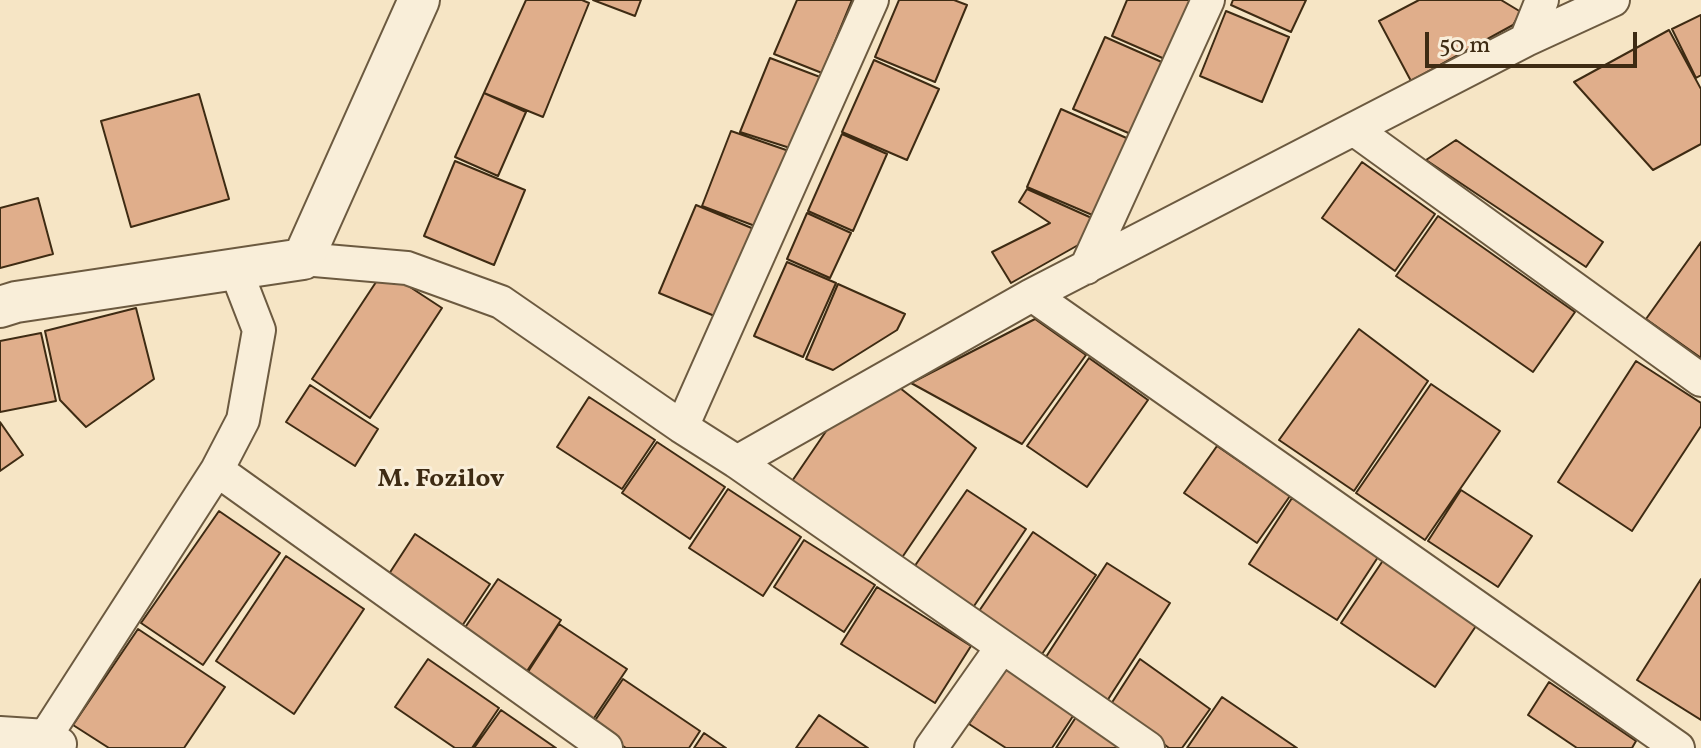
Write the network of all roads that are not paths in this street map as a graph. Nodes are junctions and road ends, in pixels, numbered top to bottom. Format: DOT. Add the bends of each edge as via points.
graph roads {
  1 [pos="419,0"];
  2 [pos="872,0"];
  3 [pos="1208,0"];
  4 [pos="1542,0"];
  5 [pos="1613,0"];
  6 [pos="1526,40"];
  7 [pos="1355,130"];
  8 [pos="303,259"];
  9 [pos="235,268"];
  10 [pos="1086,268"];
  11 [pos="1032,295"];
  12 [pos="0,307"];
  13 [pos="1701,380"];
  14 [pos="682,427"];
  15 [pos="737,462"];
  16 [pos="217,470"];
  17 [pos="1002,647"];
  18 [pos="0,733"];
  19 [pos="50,744"];
  20 [pos="606,748"];
  21 [pos="931,748"];
  22 [pos="1148,748"];
  23 [pos="1678,748"];
  1 -- 8 [label="street"];
  2 -- 14 [label="street"];
  3 -- 10 [label="street"];
  4 -- 6 [label="street"];
  5 -- 6 [label="street"];
  6 -- 7 [label="street"];
  7 -- 10 [label="street"];
  7 -- 13 [label="street"];
  8 -- 9 [label="street"];
  8 -- 14 [label="street" via="407,268 501,302"];
  9 -- 12 [label="street"];
  9 -- 16 [label="street" via="259,330 243,420"];
  10 -- 11 [label="street"];
  11 -- 15 [label="street"];
  11 -- 23 [label="street"];
  14 -- 15 [label="street"];
  15 -- 17 [label="street"];
  16 -- 19 [label="street"];
  16 -- 20 [label="street"];
  17 -- 21 [label="street"];
  17 -- 22 [label="street"];
  18 -- 19 [label="street"];
}
